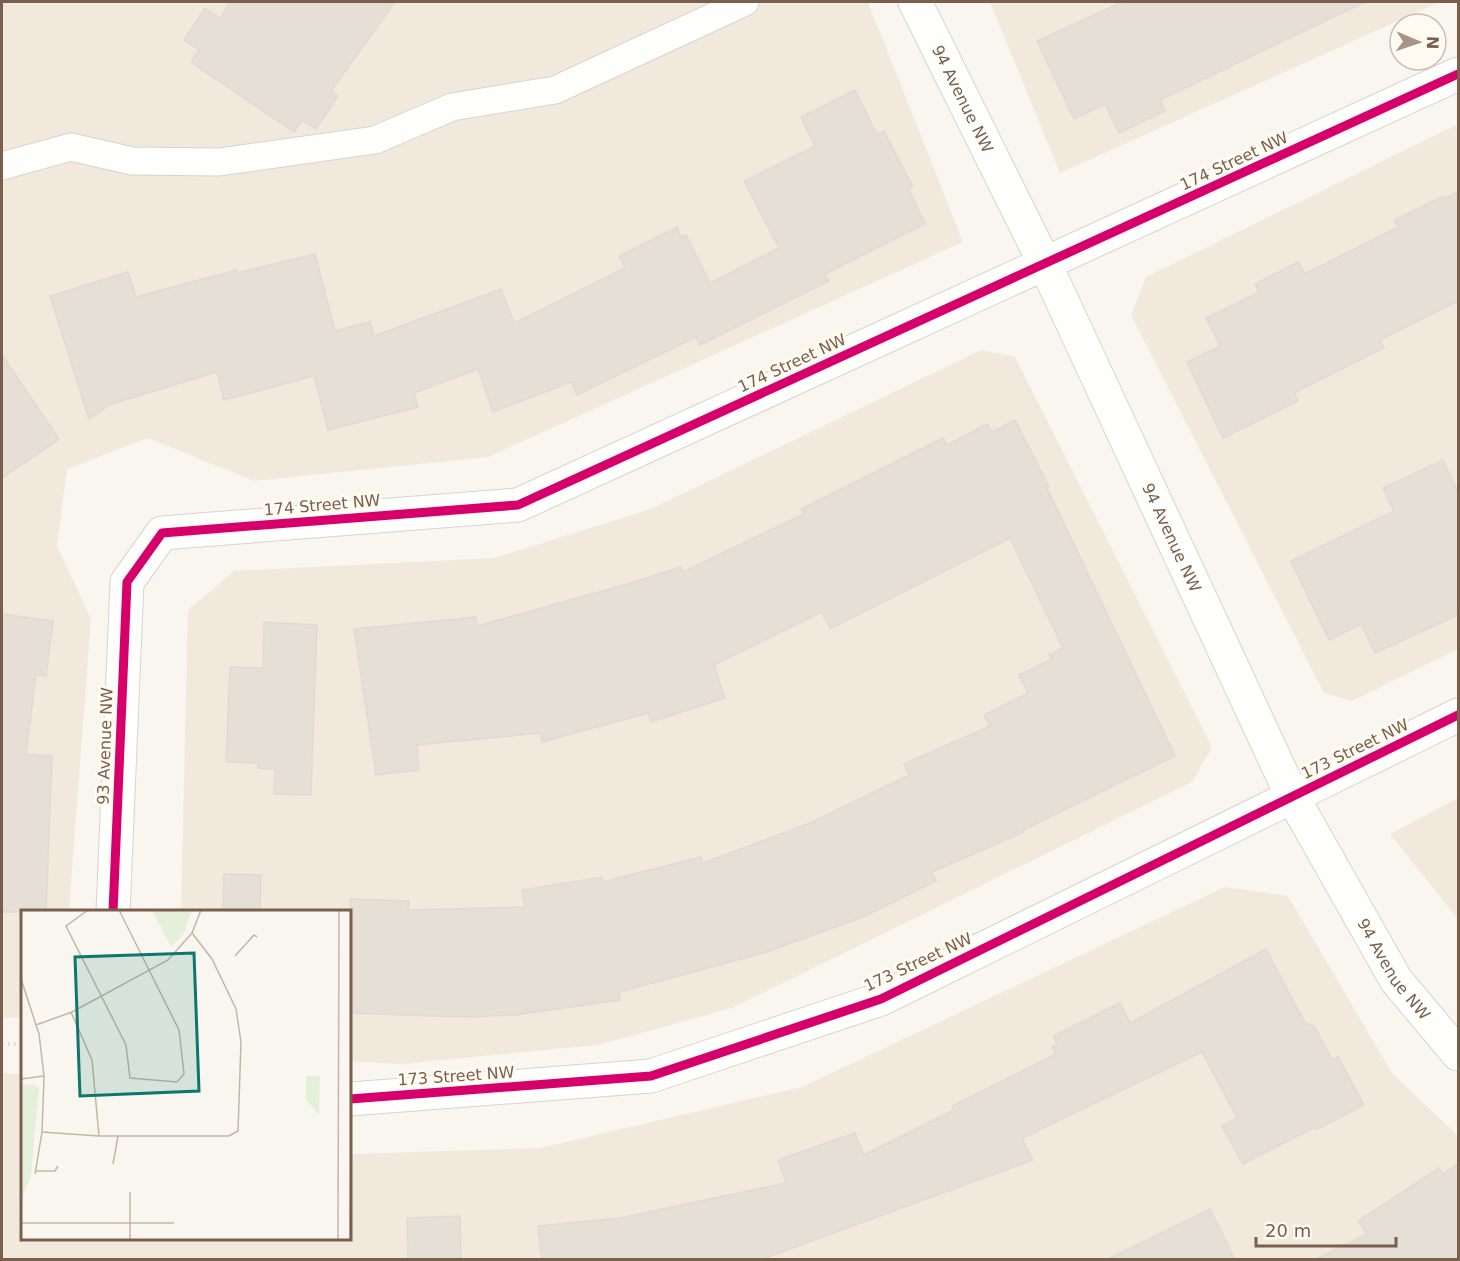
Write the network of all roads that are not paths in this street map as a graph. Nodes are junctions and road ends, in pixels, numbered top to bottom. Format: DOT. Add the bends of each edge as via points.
graph roads {
  1 [pos="745,2"];
  2 [pos="915,2"];
  3 [pos="1458,74"];
  4 [pos="2,165"];
  5 [pos="1045,264"];
  6 [pos="127,582"];
  7 [pos="1458,715"];
  8 [pos="1292,796"];
  9 [pos="112,910"];
  10 [pos="1458,1054"];
  11 [pos="351,1099"];
  1 -- 4 [label="lane" via="555,90 452,107 375,140 219,162 132,161 71,147"];
  2 -- 5 [label="street, 94 Avenue NW"];
  3 -- 5 [label="street, 174 Street NW"];
  5 -- 6 [label="street, 174 Street NW" via="518,505 162,533"];
  5 -- 8 [label="street, 94 Avenue NW"];
  6 -- 9 [label="street, 93 Avenue NW"];
  7 -- 8 [label="street, 173 Street NW"];
  8 -- 10 [label="street, 94 Avenue NW" via="1396,980"];
  8 -- 11 [label="street, 173 Street NW" via="881,999 651,1076"];
}
